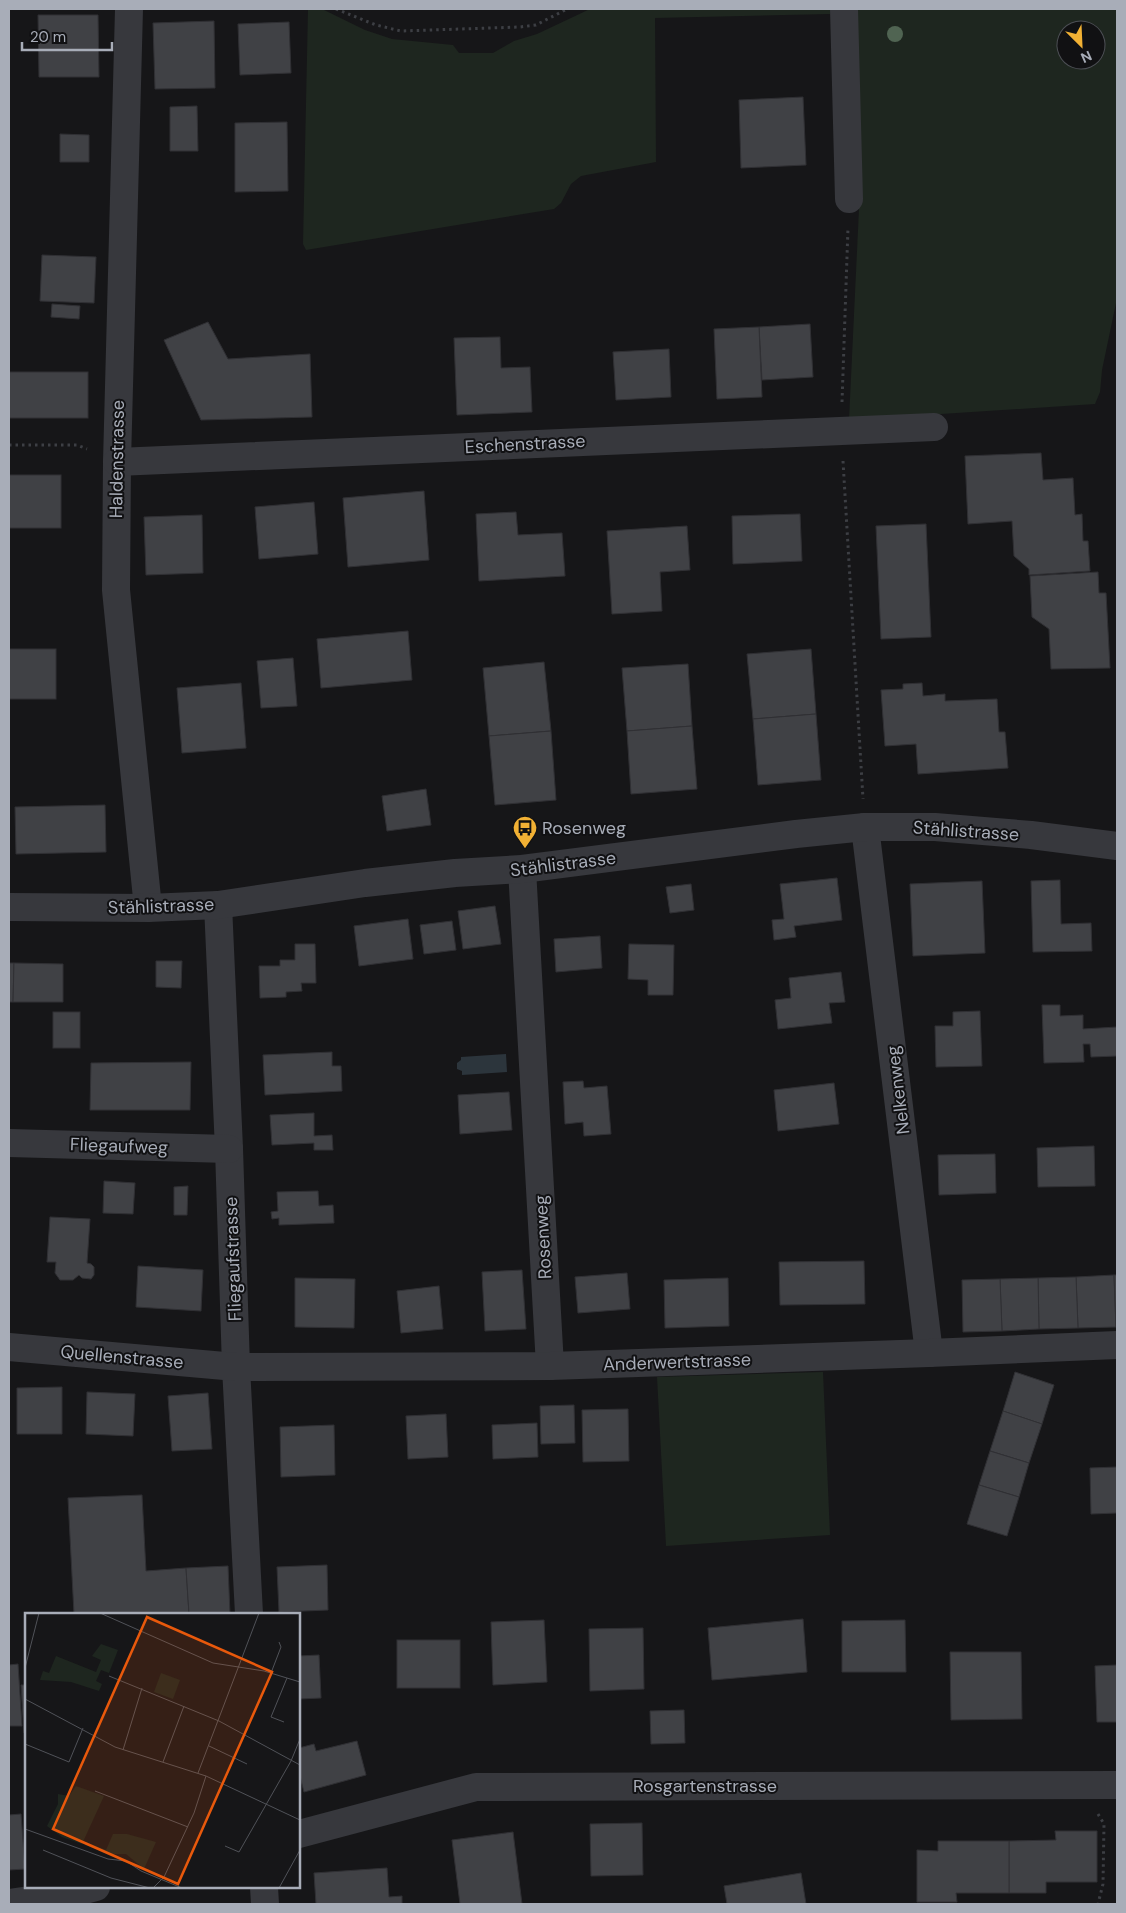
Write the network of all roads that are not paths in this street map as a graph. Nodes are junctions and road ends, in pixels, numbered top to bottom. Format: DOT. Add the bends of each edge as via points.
graph roads {
  1 [pos="129,9"];
  2 [pos="844,9"];
  3 [pos="848,199"];
  4 [pos="934,427"];
  5 [pos="116,462"];
  6 [pos="865,827"];
  7 [pos="1117,846"];
  8 [pos="522,870"];
  9 [pos="218,904"];
  10 [pos="9,907"];
  11 [pos="148,908"];
  12 [pos="9,1143"];
  13 [pos="229,1149"];
  14 [pos="1117,1345"];
  15 [pos="9,1347"];
  16 [pos="929,1353"];
  17 [pos="550,1366"];
  18 [pos="236,1367"];
  19 [pos="249,1613"];
  20 [pos="1106,1785"];
  21 [pos="300,1834"];
  22 [pos="92,1888"];
  23 [pos="264,1888"];
  24 [pos="9,1902"];
  25 [pos="266,1904"];
  1 -- 5 [label="street, Haldenstrasse"];
  2 -- 3 [label="street"];
  4 -- 5 [label="street, Eschenstrasse"];
  5 -- 11 [label="street, Haldenstrasse" via="116,590"];
  6 -- 7 [label="street, Stählistrasse" via="936,826"];
  6 -- 8 [label="street, Stählistrasse"];
  6 -- 16 [label="street, Nelkenweg"];
  8 -- 9 [label="street, Stählistrasse" via="365,883"];
  8 -- 17 [label="street, Rosenweg"];
  9 -- 11 [label="street, Stählistrasse"];
  9 -- 13 [label="street, Fliegaufstrasse"];
  10 -- 11 [label="street, Stählistrasse"];
  12 -- 13 [label="street, Fliegaufweg"];
  13 -- 18 [label="street, Fliegaufstrasse"];
  14 -- 16 [label="street, Anderwertstrasse"];
  15 -- 18 [label="street, Quellenstrasse"];
  16 -- 17 [label="street, Anderwertstrasse"];
  17 -- 18 [label="street, Anderwertstrasse"];
  18 -- 19 [label="street, Fliegaufstrasse"];
  20 -- 21 [label="street, Rosgartenstrasse" via="476,1787"];
  22 -- 24 [label="street"];
  23 -- 25 [label="street"];
}
